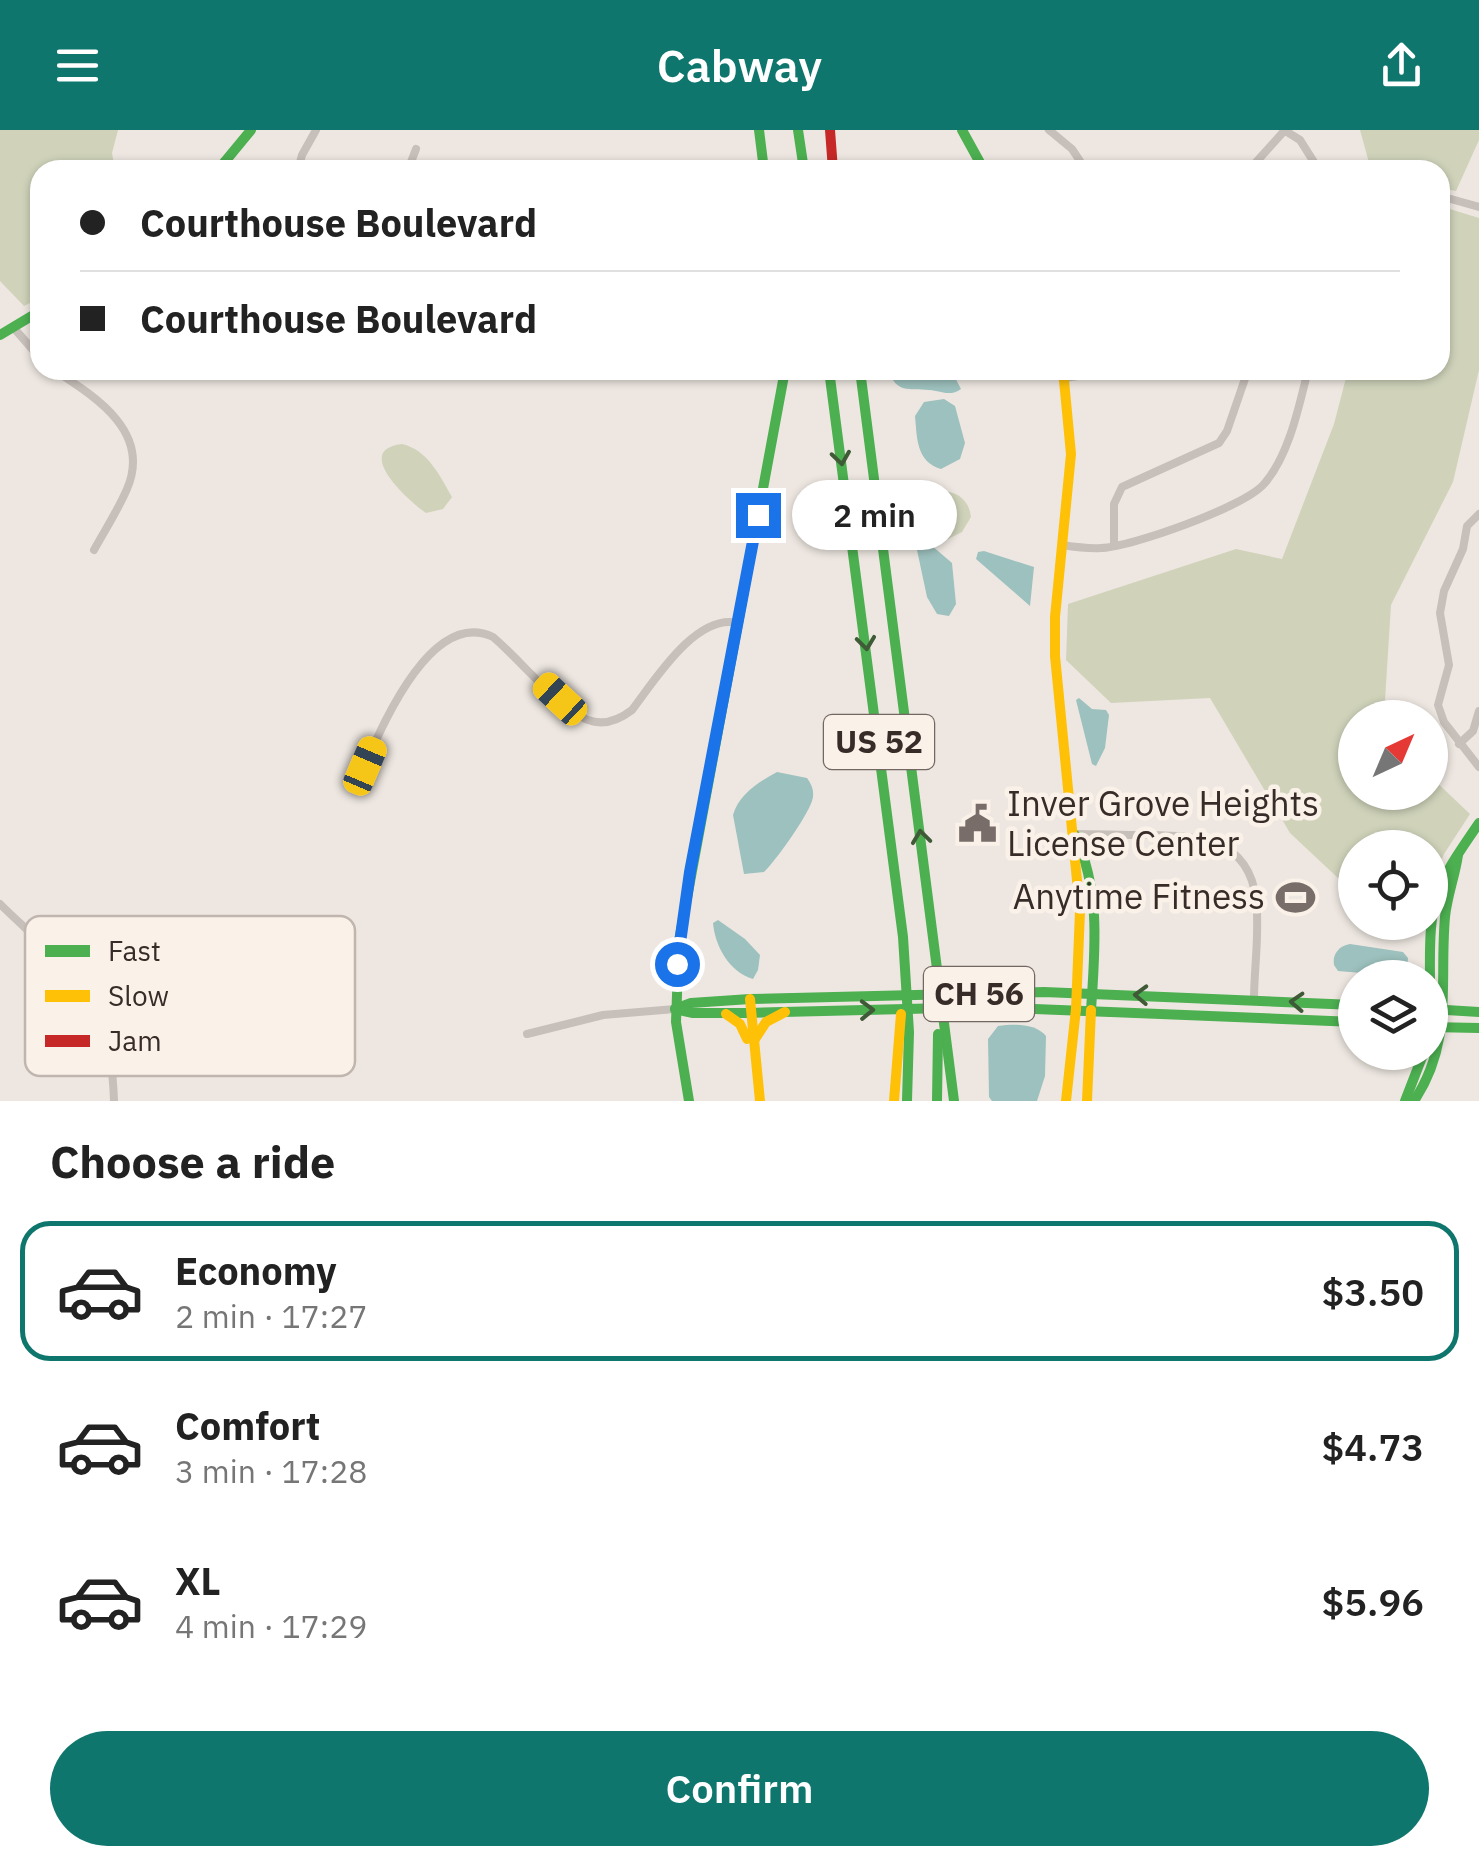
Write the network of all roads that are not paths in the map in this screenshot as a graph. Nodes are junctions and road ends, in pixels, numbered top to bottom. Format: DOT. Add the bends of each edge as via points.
graph roads {
  1 [pos="251,130"];
  2 [pos="316,130"];
  3 [pos="759,130"];
  4 [pos="798,130"];
  5 [pos="833,130"];
  6 [pos="962,130"];
  7 [pos="1049,130"];
  8 [pos="1285,130"];
  9 [pos="416,148"];
  10 [pos="226,160"];
  11 [pos="301,160"];
  12 [pos="412,160"];
  13 [pos="763,160"];
  14 [pos="802,160"];
  15 [pos="835,160"];
  16 [pos="978,160"];
  17 [pos="1079,160"];
  18 [pos="1258,160"];
  19 [pos="1313,160"];
  20 [pos="1450,199"];
  21 [pos="1479,207"];
  22 [pos="30,317"];
  23 [pos="13,327"];
  24 [pos="0,335"];
  25 [pos="30,347"];
  26 [pos="68,380"];
  27 [pos="783,380"];
  28 [pos="831,380"];
  29 [pos="861,380"];
  30 [pos="1065,380"];
  31 [pos="1245,380"];
  32 [pos="1305,380"];
  33 [pos="1479,514"];
  34 [pos="1466,540"];
  35 [pos="1478,543"];
  36 [pos="1062,545"];
  37 [pos="1114,546"];
  38 [pos="94,550"];
  39 [pos="738,623"];
  40 [pos="1479,711"];
  41 [pos="1459,744"];
  42 [pos="365,766"];
  43 [pos="1479,767"];
  44 [pos="1479,823"];
  45 [pos="1074,834"];
  46 [pos="1458,855"];
  47 [pos="0,904"];
  48 [pos="25,929"];
  49 [pos="1431,960"];
  50 [pos="1441,960"];
  51 [pos="1077,992"];
  52 [pos="1092,993"];
  53 [pos="750,999"];
  54 [pos="1254,1000"];
  55 [pos="1338,1004"];
  56 [pos="675,1009"];
  57 [pos="1076,1009"];
  58 [pos="1091,1010"];
  59 [pos="1448,1011"];
  60 [pos="785,1012"];
  61 [pos="1479,1012"];
  62 [pos="750,1013"];
  63 [pos="726,1014"];
  64 [pos="1338,1021"];
  65 [pos="1448,1027"];
  66 [pos="1479,1028"];
  67 [pos="904,1032"];
  68 [pos="942,1032"];
  69 [pos="527,1034"];
  70 [pos="751,1040"];
  71 [pos="1417,1070"];
  72 [pos="1430,1070"];
  73 [pos="111,1076"];
  74 [pos="114,1101"];
  75 [pos="689,1101"];
  76 [pos="751,1101"];
  77 [pos="760,1101"];
  78 [pos="894,1101"];
  79 [pos="908,1101"];
  80 [pos="936,1101"];
  81 [pos="954,1101"];
  82 [pos="1066,1101"];
  83 [pos="1087,1101"];
  84 [pos="1404,1101"];
  85 [pos="1414,1101"];
  1 -- 10 [label="main road"];
  2 -- 11 [label="street"];
  3 -- 13 [label="main road"];
  4 -- 14 [label="main road"];
  5 -- 15 [label="main road"];
  6 -- 16 [label="main road"];
  7 -- 17 [label="street"];
  8 -- 18 [label="street"];
  8 -- 19 [label="street"];
  9 -- 12 [label="street"];
  20 -- 21 [label="street"];
  22 -- 23 [label="main road"];
  23 -- 24 [label="main road"];
  23 -- 25 [label="street"];
  26 -- 38 [label="street" via="112,412 130,444 129,486"];
  27 -- 39 [label="main road"];
  28 -- 67 [label="main road, US 52, one-way" via="883,772 905,972"];
  68 -- 29 [label="main road, US 52, one-way"];
  30 -- 36 [label="main road" via="1072,454"];
  31 -- 37 [label="street" via="1218,444 1122,487 1114,504"];
  32 -- 37 [label="street" via="1276,467 1257,491 1224,510"];
  33 -- 34 [label="street" via="1467,526"];
  34 -- 35 [label="street"];
  34 -- 41 [label="street" via="1440,612 1448,664 1439,714"];
  36 -- 37 [label="street"];
  36 -- 45 [label="main road" via="1054,656"];
  39 -- 42 [label="street" via="718,622 698,632 632,710 602,722 576,714 496,638 464,632 404,686"];
  39 -- 56 [label="main road" via="683,911"];
  40 -- 41 [label="street" via="1473,731"];
  41 -- 43 [label="street"];
  44 -- 46 [label="main road"];
  45 -- 51 [label="main road"];
  45 -- 52 [label="main road" via="1094,902"];
  45 -- 54 [label="street" via="1189,837 1229,849 1246,866 1257,903"];
  46 -- 49 [label="main road" via="1434,902"];
  46 -- 50 [label="main road"];
  47 -- 48 [label="street"];
  51 -- 52 [label="main road, CH 56"];
  51 -- 53 [label="main road, CH 56"];
  51 -- 57 [label="main road"];
  54 -- 52 [label="main road, CH 56, one-way"];
  52 -- 58 [label="main road"];
  53 -- 56 [label="main road"];
  53 -- 62 [label="main road"];
  55 -- 54 [label="main road, CH 56, one-way"];
  56 -- 63 [label="main road"];
  56 -- 69 [label="street" via="604,1015"];
  56 -- 75 [label="main road"];
  57 -- 58 [label="main road, CH 56"];
  60 -- 57 [label="main road, CH 56, one-way"];
  57 -- 82 [label="main road"];
  58 -- 64 [label="main road, CH 56"];
  58 -- 83 [label="main road"];
  59 -- 61 [label="main road"];
  60 -- 62 [label="main road, CH 56"];
  60 -- 70 [label="main road"];
  62 -- 63 [label="main road"];
  62 -- 70 [label="main road"];
  63 -- 70 [label="main road"];
  65 -- 66 [label="main road"];
  67 -- 78 [label="main road"];
  67 -- 79 [label="main road, US 52"];
  68 -- 80 [label="main road, US 52"];
  68 -- 81 [label="main road"];
  70 -- 76 [label="main road"];
  70 -- 77 [label="main road"];
  71 -- 84 [label="main road"];
  72 -- 85 [label="main road"];
  73 -- 74 [label="street"];
}
